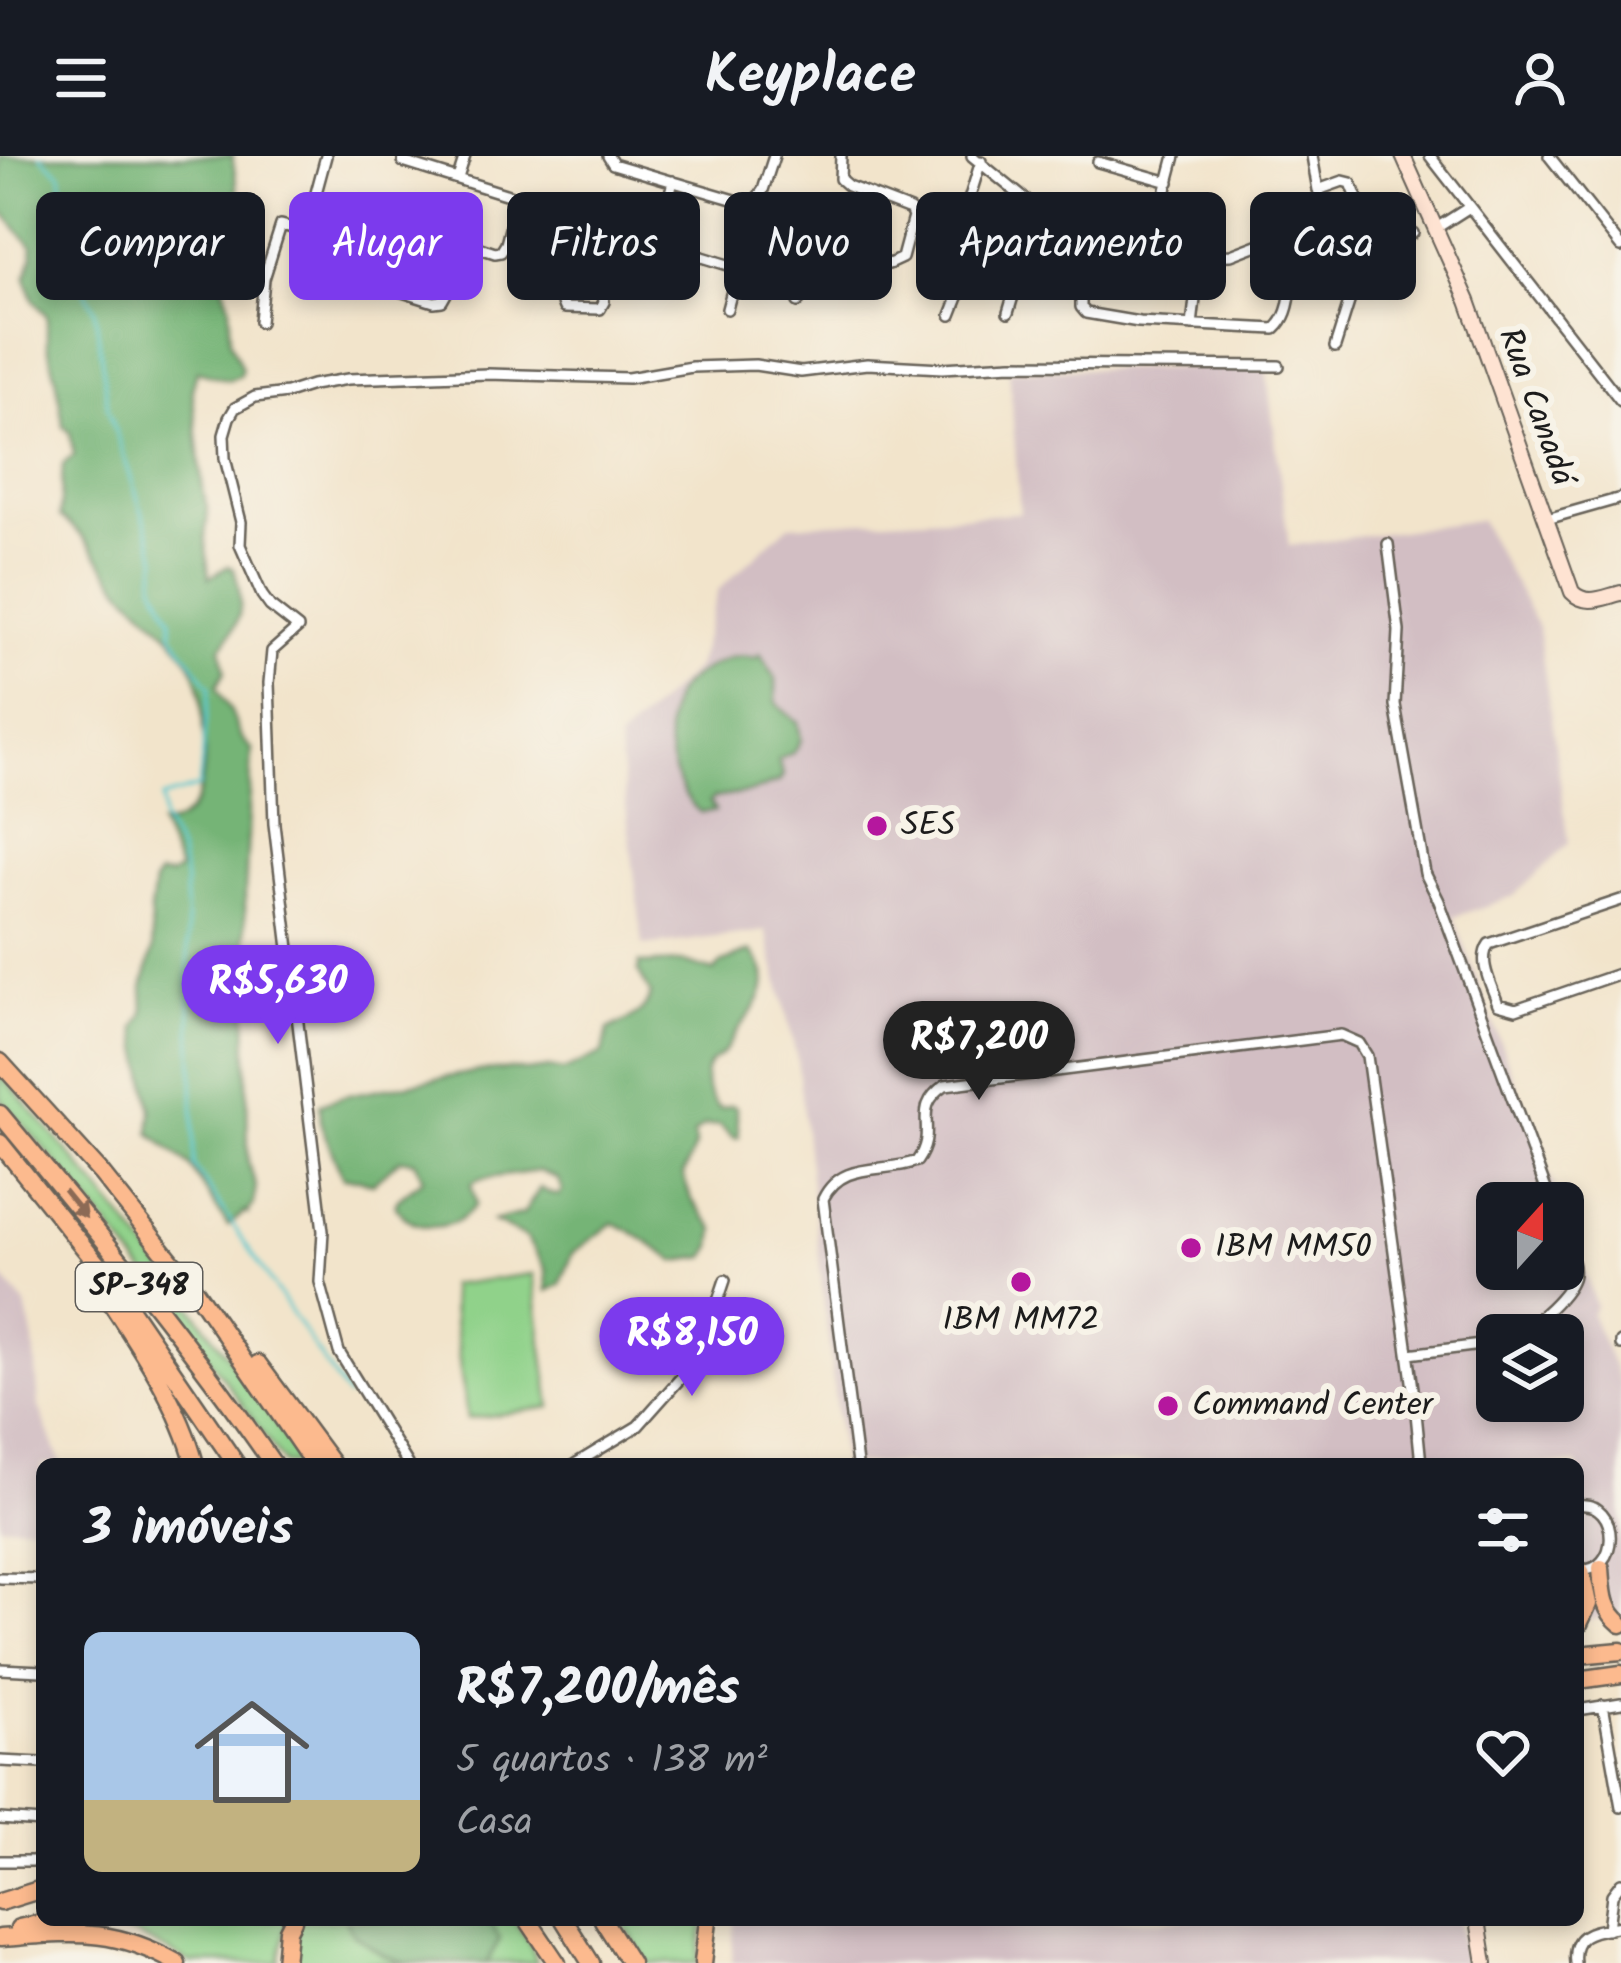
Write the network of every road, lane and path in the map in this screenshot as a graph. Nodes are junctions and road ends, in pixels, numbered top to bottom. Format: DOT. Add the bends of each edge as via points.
graph roads {
  1 [pos="326,156"];
  2 [pos="465,156"];
  3 [pos="608,156"];
  4 [pos="841,156"];
  5 [pos="1175,156"];
  6 [pos="1312,156"];
  7 [pos="1430,156"];
  8 [pos="1549,156"];
  9 [pos="770,157"];
  10 [pos="1408,157"];
  11 [pos="976,159"];
  12 [pos="403,162"];
  13 [pos="1098,162"];
  14 [pos="458,178"];
  15 [pos="673,181"];
  16 [pos="1168,182"];
  17 [pos="1318,190"];
  18 [pos="316,192"];
  19 [pos="670,192"];
  20 [pos="970,192"];
  21 [pos="1014,192"];
  22 [pos="1165,192"];
  23 [pos="1354,192"];
  24 [pos="1468,208"];
  25 [pos="289,226"];
  26 [pos="1435,229"];
  27 [pos="1621,247"];
  28 [pos="483,249"];
  29 [pos="700,256"];
  30 [pos="568,282"];
  31 [pos="957,300"];
  32 [pos="1012,300"];
  33 [pos="1081,300"];
  34 [pos="1195,300"];
  35 [pos="1288,300"];
  36 [pos="1350,300"];
  37 [pos="798,302"];
  38 [pos="728,309"];
  39 [pos="1008,313"];
  40 [pos="951,315"];
  41 [pos="260,322"];
  42 [pos="1192,326"];
  43 [pos="1335,347"];
  44 [pos="1279,366"];
  45 [pos="1621,401"];
  46 [pos="1621,498"];
  47 [pos="1547,519"];
  48 [pos="1388,544"];
  49 [pos="1621,593"];
  50 [pos="1621,900"];
  51 [pos="1621,973"];
  52 [pos="0,1062"];
  53 [pos="0,1114"];
  54 [pos="0,1143"];
  55 [pos="1543,1182"];
  56 [pos="40,1190"];
  57 [pos="725,1280"];
  58 [pos="1566,1290"];
  59 [pos="196,1292"];
  60 [pos="1542,1314"];
  61 [pos="1476,1346"];
  62 [pos="1409,1354"];
  63 [pos="193,1458"];
  64 [pos="232,1458"];
  65 [pos="269,1458"];
  66 [pos="310,1458"];
  67 [pos="328,1458"];
  68 [pos="404,1458"];
  69 [pos="588,1458"];
  70 [pos="856,1458"];
  71 [pos="1419,1458"];
  72 [pos="1584,1505"];
  73 [pos="1601,1568"];
  74 [pos="1584,1570"];
  75 [pos="0,1577"];
  76 [pos="36,1580"];
  77 [pos="1621,1624"];
  78 [pos="1621,1651"];
  79 [pos="1584,1654"];
  80 [pos="0,1669"];
  81 [pos="36,1671"];
  82 [pos="1621,1674"];
  83 [pos="1584,1679"];
  84 [pos="1621,1702"];
  85 [pos="1603,1705"];
  86 [pos="1584,1708"];
  87 [pos="0,1761"];
  88 [pos="36,1763"];
  89 [pos="1621,1807"];
  90 [pos="0,1819"];
  91 [pos="36,1822"];
  92 [pos="0,1861"];
  93 [pos="36,1861"];
  94 [pos="1621,1883"];
  95 [pos="36,1891"];
  96 [pos="36,1902"];
  97 [pos="0,1906"];
  98 [pos="36,1925"];
  99 [pos="290,1926"];
  100 [pos="529,1926"];
  101 [pos="531,1926"];
  102 [pos="567,1926"];
  103 [pos="607,1926"];
  104 [pos="707,1926"];
  105 [pos="1479,1926"];
  106 [pos="1615,1927"];
  107 [pos="0,1935"];
  108 [pos="177,1963"];
  109 [pos="285,1963"];
  110 [pos="542,1963"];
  111 [pos="557,1963"];
  112 [pos="591,1963"];
  113 [pos="630,1963"];
  114 [pos="703,1963"];
  115 [pos="1485,1963"];
  116 [pos="1575,1963"];
  1 -- 18 [label="street"];
  2 -- 14 [label="street"];
  3 -- 15 [label="street"];
  4 -- 37 [label="street" via="840,179 848,186 910,210 902,258 889,264 818,247"];
  5 -- 16 [label="street"];
  6 -- 17 [label="street"];
  7 -- 24 [label="street"];
  8 -- 27 [label="street"];
  9 -- 15 [label="street" via="752,205"];
  10 -- 26 [label="main road, Rua Canadá"];
  11 -- 20 [label="street"];
  11 -- 21 [label="street"];
  12 -- 14 [label="street"];
  13 -- 16 [label="street"];
  14 -- 28 [label="street" via="518,198 501,252"];
  15 -- 19 [label="street"];
  16 -- 22 [label="street"];
  17 -- 23 [label="street" via="1343,182"];
  24 -- 26 [label="street"];
  24 -- 45 [label="street"];
  25 -- 41 [label="street" via="279,229"];
  26 -- 47 [label="main road, Rua Canadá"];
  29 -- 38 [label="street" via="738,268"];
  30 -- 30 [label="street" via="564,308 603,305 603,290"];
  31 -- 40 [label="street"];
  32 -- 39 [label="street"];
  33 -- 42 [label="street" via="1086,313"];
  34 -- 42 [label="street"];
  35 -- 42 [label="street" via="1275,329"];
  36 -- 43 [label="street"];
  44 -- 68 [label="street" via="867,364 801,372 755,365 628,378 423,376 312,385 236,408 224,447 243,556 270,606 298,628 272,651 269,683 274,824 323,1231 320,1282 339,1352"];
  46 -- 47 [label="street"];
  47 -- 49 [label="main road, Rua Canadá" via="1572,592 1592,601"];
  48 -- 55 [label="street" via="1400,632 1395,705 1425,873"];
  50 -- 51 [label="street" via="1489,944 1483,959 1498,1004 1516,1009"];
  52 -- 59 [label="highway, SP-348"];
  53 -- 65 [label="highway, SP-348, one-way"];
  54 -- 56 [label="highway"];
  56 -- 63 [label="highway" via="156,1373"];
  56 -- 64 [label="highway"];
  57 -- 69 [label="street" via="710,1345 638,1426"];
  58 -- 60 [label="street"];
  59 -- 66 [label="highway, SP-348"];
  59 -- 67 [label="highway"];
  61 -- 62 [label="street"];
  62 -- 70 [label="street" via="1367,1056 1351,1038 952,1084 928,1100 928,1137 917,1161 850,1173 823,1199"];
  62 -- 71 [label="street"];
  72 -- 73 [label="street" via="1601,1507 1620,1532 1616,1553"];
  73 -- 74 [label="street"];
  73 -- 77 [label="highway" via="1605,1606"];
  75 -- 76 [label="street"];
  78 -- 79 [label="highway"];
  80 -- 81 [label="street"];
  82 -- 83 [label="highway"];
  84 -- 85 [label="street"];
  85 -- 86 [label="street"];
  85 -- 89 [label="street"];
  87 -- 88 [label="street"];
  90 -- 91 [label="street"];
  92 -- 93 [label="street"];
  94 -- 106 [label="street" via="1610,1902"];
  95 -- 97 [label="highway"];
  96 -- 97 [label="highway"];
  98 -- 107 [label="highway"];
  99 -- 109 [label="highway"];
  100 -- 110 [label="highway"];
  101 -- 111 [label="highway"];
  102 -- 112 [label="highway"];
  103 -- 113 [label="highway"];
  104 -- 114 [label="highway"];
  105 -- 115 [label="main road"];
  106 -- 116 [label="street" via="1580,1939"];
  107 -- 108 [label="highway" via="99,1933"];
}
